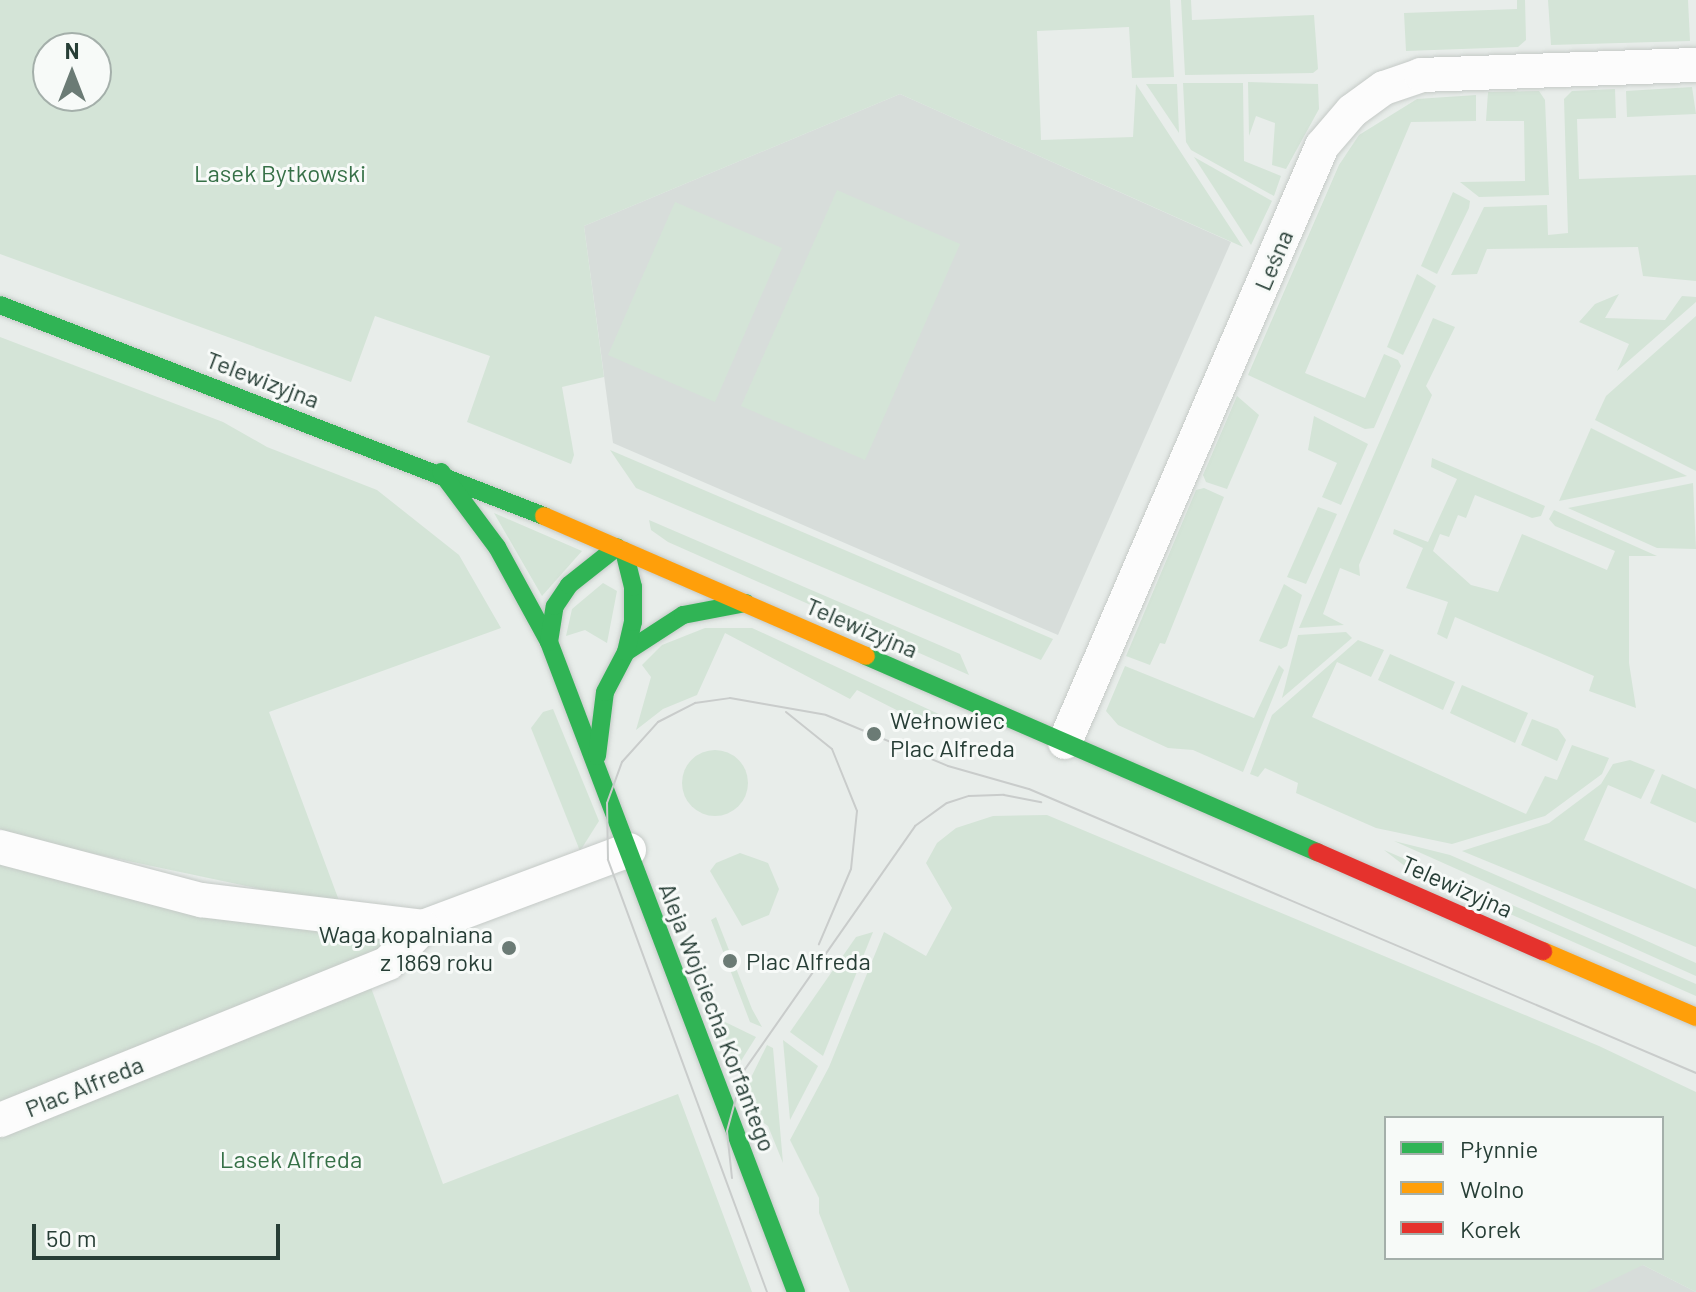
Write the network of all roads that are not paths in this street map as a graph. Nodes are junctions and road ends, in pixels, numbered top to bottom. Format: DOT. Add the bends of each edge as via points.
graph roads {
  1 [pos="1696,65"];
  2 [pos="0,305"];
  3 [pos="439,471"];
  4 [pos="620,549"];
  5 [pos="746,603"];
  6 [pos="549,642"];
  7 [pos="626,652"];
  8 [pos="1065,742"];
  9 [pos="597,758"];
  10 [pos="0,847"];
  11 [pos="629,850"];
  12 [pos="423,927"];
  13 [pos="1696,1017"];
  14 [pos="0,1120"];
  15 [pos="796,1292"];
  1 -- 8 [label="street, Leśna" via="1421,75 1384,88 1352,111 1322,146"];
  2 -- 3 [label="main road, Telewizyjna"];
  3 -- 4 [label="main road, Telewizyjna"];
  3 -- 6 [label="main road, Aleja Wojciecha Korfantego" via="497,547"];
  4 -- 5 [label="main road, Telewizyjna"];
  4 -- 6 [label="main road" via="569,585 555,606"];
  4 -- 7 [label="main road, Aleja Wojciecha Korfantego" via="634,604"];
  5 -- 7 [label="main road, Aleja Wojciecha Korfantego" via="683,615"];
  5 -- 8 [label="main road, Telewizyjna"];
  6 -- 9 [label="main road, Aleja Wojciecha Korfantego"];
  7 -- 9 [label="main road, Aleja Wojciecha Korfantego" via="605,692"];
  8 -- 13 [label="main road, Telewizyjna"];
  9 -- 11 [label="main road, Aleja Wojciecha Korfantego"];
  10 -- 12 [label="street, Plac Alfreda" via="201,900"];
  11 -- 12 [label="street, Plac Alfreda"];
  11 -- 15 [label="main road, Aleja Wojciecha Korfantego"];
  12 -- 14 [label="street, Plac Alfreda" via="388,963"];
}
